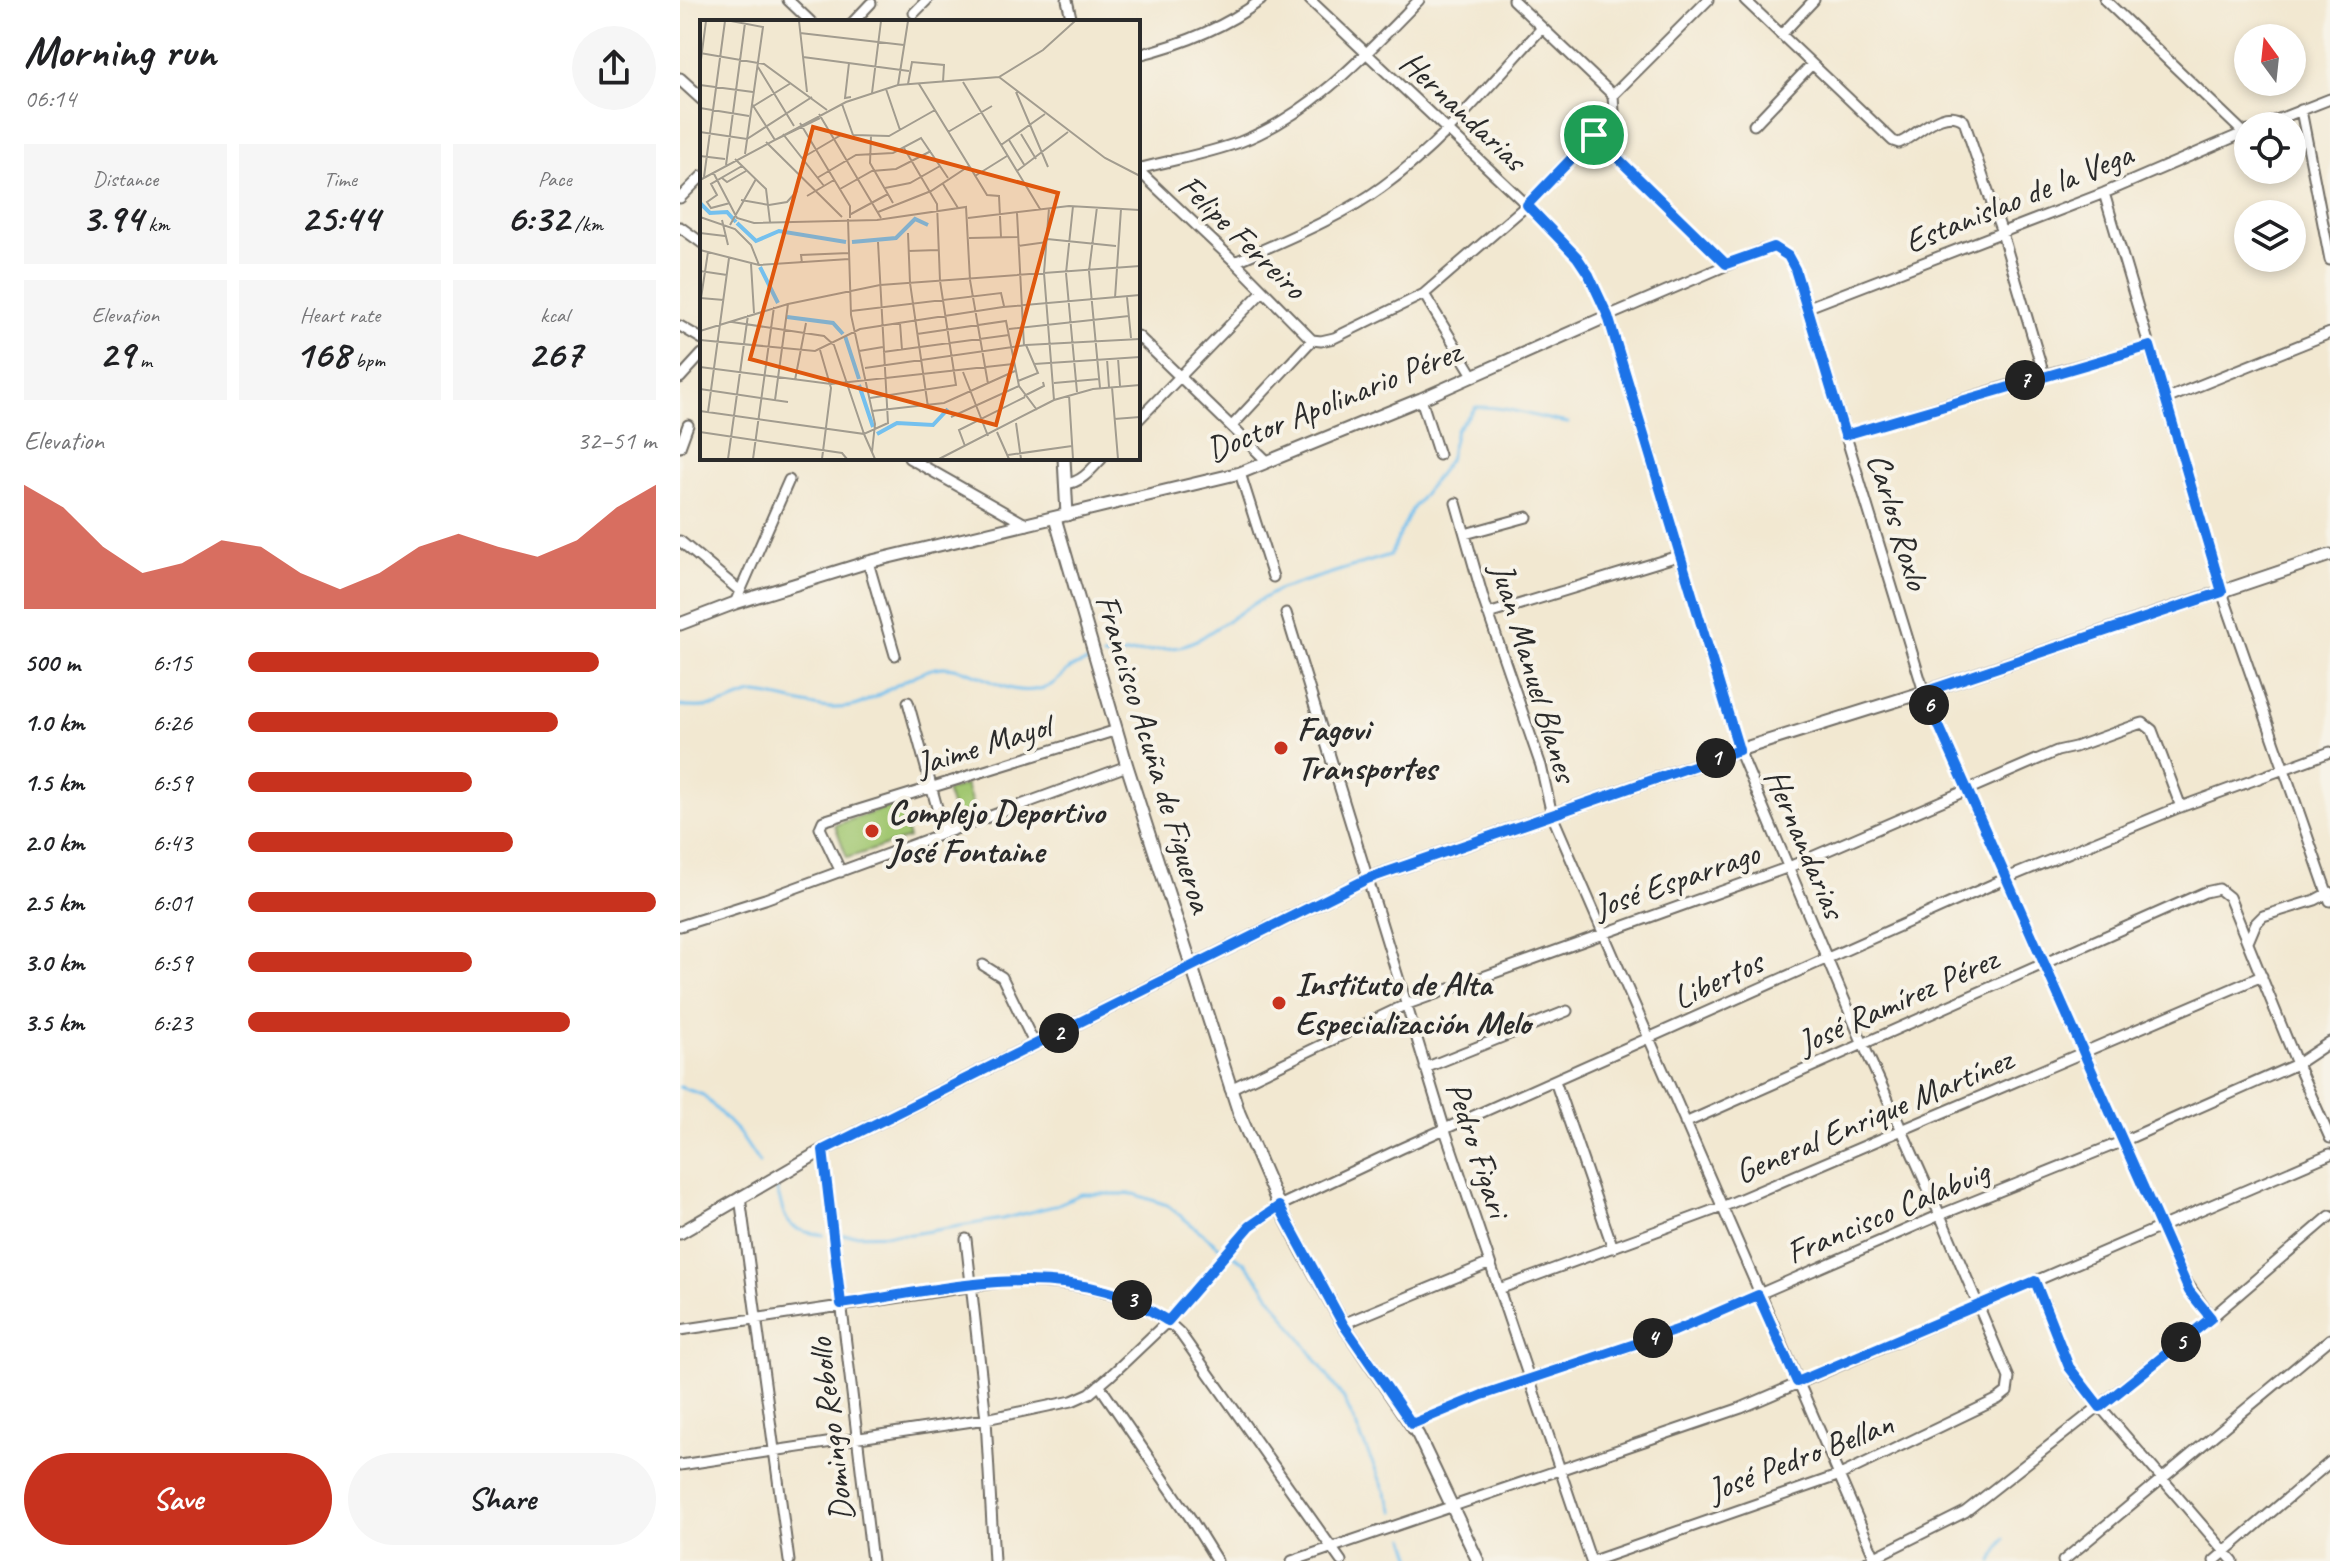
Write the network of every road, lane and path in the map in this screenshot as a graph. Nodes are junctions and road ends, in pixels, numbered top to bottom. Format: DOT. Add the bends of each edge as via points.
graph roads {
  1 [pos="788,0"];
  2 [pos="927,0"];
  3 [pos="1067,0"];
  4 [pos="1261,0"];
  5 [pos="1310,0"];
  6 [pos="1419,0"];
  7 [pos="1513,0"];
  8 [pos="1708,0"];
  9 [pos="1745,0"];
  10 [pos="1814,0"];
  11 [pos="2105,0"];
  12 [pos="871,3"];
  13 [pos="914,13"];
  14 [pos="809,20"];
  15 [pos="855,20"];
  16 [pos="1072,20"];
  17 [pos="1542,28"];
  18 [pos="1781,35"];
  19 [pos="1140,54"];
  20 [pos="1366,54"];
  21 [pos="1812,64"];
  22 [pos="680,79"];
  23 [pos="1613,95"];
  24 [pos="700,97"];
  25 [pos="2330,99"];
  26 [pos="2301,110"];
  27 [pos="2296,112"];
  28 [pos="2234,121"];
  29 [pos="1754,125"];
  30 [pos="1449,131"];
  31 [pos="1594,135"];
  32 [pos="2234,137"];
  33 [pos="1140,169"];
  34 [pos="1140,171"];
  35 [pos="700,178"];
  36 [pos="2104,193"];
  37 [pos="680,198"];
  38 [pos="1527,205"];
  39 [pos="680,227"];
  40 [pos="2002,233"];
  41 [pos="700,242"];
  42 [pos="1762,250"];
  43 [pos="2330,260"];
  44 [pos="1235,262"];
  45 [pos="1726,264"];
  46 [pos="1263,291"];
  47 [pos="1424,294"];
  48 [pos="1806,308"];
  49 [pos="1608,316"];
  50 [pos="680,326"];
  51 [pos="2330,333"];
  52 [pos="700,338"];
  53 [pos="1140,338"];
  54 [pos="1312,340"];
  55 [pos="2150,346"];
  56 [pos="700,356"];
  57 [pos="1473,375"];
  58 [pos="2044,375"];
  59 [pos="1180,376"];
  60 [pos="680,378"];
  61 [pos="1421,399"];
  62 [pos="2166,399"];
  63 [pos="1140,418"];
  64 [pos="688,425"];
  65 [pos="1232,426"];
  66 [pos="1845,435"];
  67 [pos="680,447"];
  68 [pos="1439,455"];
  69 [pos="913,460"];
  70 [pos="1064,460"];
  71 [pos="1100,460"];
  72 [pos="1268,462"];
  73 [pos="1240,473"];
  74 [pos="789,480"];
  75 [pos="1066,484"];
  76 [pos="1456,503"];
  77 [pos="1061,516"];
  78 [pos="1527,517"];
  79 [pos="1027,525"];
  80 [pos="1465,534"];
  81 [pos="680,541"];
  82 [pos="2330,555"];
  83 [pos="1678,556"];
  84 [pos="868,562"];
  85 [pos="1273,577"];
  86 [pos="2222,592"];
  87 [pos="738,597"];
  88 [pos="1286,613"];
  89 [pos="1488,614"];
  90 [pos="680,624"];
  91 [pos="895,655"];
  92 [pos="1924,692"];
  93 [pos="908,702"];
  94 [pos="1117,730"];
  95 [pos="1739,750"];
  96 [pos="2330,752"];
  97 [pos="1127,766"];
  98 [pos="2284,770"];
  99 [pos="931,786"];
  100 [pos="1965,790"];
  101 [pos="2181,807"];
  102 [pos="1552,815"];
  103 [pos="944,833"];
  104 [pos="1789,867"];
  105 [pos="841,872"];
  106 [pos="2007,878"];
  107 [pos="1367,879"];
  108 [pos="2329,895"];
  109 [pos="680,926"];
  110 [pos="1602,933"];
  111 [pos="2248,942"];
  112 [pos="1826,957"];
  113 [pos="2044,963"];
  114 [pos="983,965"];
  115 [pos="1191,967"];
  116 [pos="2262,976"];
  117 [pos="1405,1005"];
  118 [pos="1567,1011"];
  119 [pos="1648,1039"];
  120 [pos="2330,1042"];
  121 [pos="1863,1044"];
  122 [pos="1035,1045"];
  123 [pos="2082,1054"];
  124 [pos="2297,1064"];
  125 [pos="1425,1068"];
  126 [pos="1555,1081"];
  127 [pos="1230,1089"];
  128 [pos="1685,1123"];
  129 [pos="1445,1130"];
  130 [pos="1902,1132"];
  131 [pos="2330,1138"];
  132 [pos="2121,1142"];
  133 [pos="823,1150"];
  134 [pos="2330,1154"];
  135 [pos="740,1197"];
  136 [pos="1279,1206"];
  137 [pos="1722,1207"];
  138 [pos="1940,1215"];
  139 [pos="2330,1216"];
  140 [pos="2161,1228"];
  141 [pos="680,1233"];
  142 [pos="966,1239"];
  143 [pos="1613,1248"];
  144 [pos="1490,1263"];
  145 [pos="2035,1281"];
  146 [pos="971,1285"];
  147 [pos="1499,1289"];
  148 [pos="1758,1295"];
  149 [pos="841,1304"];
  150 [pos="1978,1304"];
  151 [pos="758,1318"];
  152 [pos="2211,1318"];
  153 [pos="1168,1321"];
  154 [pos="1343,1324"];
  155 [pos="680,1330"];
  156 [pos="2330,1339"];
  157 [pos="1530,1378"];
  158 [pos="2009,1378"];
  159 [pos="1797,1382"];
  160 [pos="1099,1385"];
  161 [pos="2100,1407"];
  162 [pos="986,1419"];
  163 [pos="1412,1424"];
  164 [pos="857,1438"];
  165 [pos="775,1449"];
  166 [pos="2330,1462"];
  167 [pos="680,1465"];
  168 [pos="1561,1469"];
  169 [pos="1840,1475"];
  170 [pos="2160,1479"];
  171 [pos="1453,1507"];
  172 [pos="1332,1547"];
  173 [pos="2225,1551"];
  174 [pos="1871,1559"];
  175 [pos="789,1561"];
  176 [pos="872,1561"];
  177 [pos="994,1561"];
  178 [pos="1217,1561"];
  179 [pos="1292,1561"];
  180 [pos="1341,1561"];
  181 [pos="1478,1561"];
  182 [pos="1592,1561"];
  183 [pos="2063,1561"];
  184 [pos="2214,1561"];
  185 [pos="2233,1561"];
  1 -- 14 [label="street"];
  2 -- 13 [label="street"];
  3 -- 16 [label="street"];
  4 -- 19 [label="street" via="1191,41"];
  5 -- 20 [label="street, Hernandarias"];
  6 -- 20 [label="street"];
  7 -- 17 [label="street"];
  8 -- 23 [label="street"];
  9 -- 18 [label="street"];
  10 -- 18 [label="street"];
  11 -- 28 [label="street"];
  12 -- 15 [label="street"];
  17 -- 23 [label="street"];
  17 -- 30 [label="street"];
  18 -- 21 [label="street"];
  20 -- 30 [label="street, Hernandarias"];
  20 -- 33 [label="street" via="1308,102 1253,135"];
  21 -- 29 [label="street"];
  21 -- 40 [label="street" via="1893,141 1905,140 1945,116 1958,116 1968,128"];
  22 -- 24 [label="street"];
  23 -- 31 [label="street" via="1614,112"];
  25 -- 26 [label="street"];
  26 -- 27 [label="street"];
  26 -- 43 [label="street"];
  30 -- 38 [label="street, Hernandarias"];
  30 -- 44 [label="street" via="1381,188 1315,226"];
  31 -- 38 [label="street"];
  31 -- 45 [label="street"];
  32 -- 36 [label="street, Estanislao de la Vega"];
  34 -- 44 [label="street, Felipe Ferreiro"];
  35 -- 37 [label="street"];
  36 -- 40 [label="street, Estanislao de la Vega"];
  36 -- 55 [label="street"];
  38 -- 47 [label="street"];
  38 -- 49 [label="street, Hernandarias" via="1577,257"];
  39 -- 41 [label="street"];
  40 -- 48 [label="street, Estanislao de la Vega"];
  40 -- 58 [label="street"];
  42 -- 45 [label="street, Doctor Apolinario Pérez"];
  42 -- 48 [label="street, Carlos Roxlo" via="1774,247 1788,256"];
  44 -- 46 [label="street, Felipe Ferreiro"];
  45 -- 49 [label="street, Doctor Apolinario Pérez"];
  46 -- 54 [label="street, Felipe Ferreiro"];
  46 -- 59 [label="street"];
  47 -- 54 [label="street" via="1334,338"];
  47 -- 57 [label="street"];
  48 -- 66 [label="street, Carlos Roxlo"];
  49 -- 57 [label="street, Doctor Apolinario Pérez"];
  49 -- 83 [label="street, Hernandarias"];
  50 -- 52 [label="street"];
  51 -- 62 [label="street"];
  53 -- 59 [label="street"];
  54 -- 65 [label="street"];
  55 -- 58 [label="street"];
  55 -- 62 [label="street"];
  56 -- 60 [label="street"];
  57 -- 61 [label="street, Doctor Apolinario Pérez"];
  58 -- 66 [label="street"];
  59 -- 63 [label="street"];
  59 -- 65 [label="street"];
  61 -- 68 [label="street"];
  61 -- 72 [label="street, Doctor Apolinario Pérez"];
  62 -- 86 [label="street"];
  64 -- 67 [label="street"];
  65 -- 72 [label="street"];
  66 -- 92 [label="street, Carlos Roxlo"];
  69 -- 79 [label="street"];
  70 -- 75 [label="street, Francisco Acuña de Figueroa"];
  71 -- 75 [label="street" via="1075,483"];
  72 -- 73 [label="street, Doctor Apolinario Pérez"];
  73 -- 77 [label="street, Doctor Apolinario Pérez"];
  73 -- 85 [label="street"];
  74 -- 87 [label="street"];
  75 -- 77 [label="street, Francisco Acuña de Figueroa"];
  76 -- 80 [label="street, Juan Manuel Blanes"];
  77 -- 79 [label="street, Doctor Apolinario Pérez"];
  77 -- 94 [label="street, Francisco Acuña de Figueroa"];
  78 -- 80 [label="street"];
  79 -- 84 [label="street, Doctor Apolinario Pérez"];
  80 -- 89 [label="street, Juan Manuel Blanes"];
  81 -- 87 [label="street"];
  82 -- 86 [label="street"];
  83 -- 89 [label="street"];
  83 -- 95 [label="street, Hernandarias"];
  84 -- 87 [label="street, Doctor Apolinario Pérez"];
  84 -- 91 [label="street"];
  86 -- 92 [label="street"];
  86 -- 98 [label="street"];
  87 -- 90 [label="street, Doctor Apolinario Pérez"];
  88 -- 107 [label="street, Pedro Figari"];
  89 -- 102 [label="street, Juan Manuel Blanes" via="1530,730"];
  92 -- 95 [label="street"];
  92 -- 100 [label="street, Carlos Roxlo"];
  93 -- 99 [label="street"];
  94 -- 97 [label="street, Francisco Acuña de Figueroa"];
  94 -- 99 [label="street, Jaime Mayol"];
  95 -- 102 [label="street"];
  95 -- 104 [label="street, Hernandarias"];
  96 -- 98 [label="street, Libertos"];
  97 -- 103 [label="street"];
  97 -- 115 [label="street, Francisco Acuña de Figueroa"];
  98 -- 101 [label="street, Libertos"];
  98 -- 108 [label="street"];
  99 -- 103 [label="street"];
  99 -- 105 [label="street, Jaime Mayol" via="823,821 820,828"];
  100 -- 101 [label="street, José Esparrago" via="2057,751 2143,723 2152,730"];
  100 -- 104 [label="street, José Esparrago"];
  100 -- 106 [label="street, Carlos Roxlo"];
  101 -- 106 [label="street, Libertos"];
  102 -- 107 [label="street"];
  102 -- 110 [label="street, Juan Manuel Blanes"];
  103 -- 105 [label="street"];
  104 -- 110 [label="street, José Esparrago"];
  104 -- 112 [label="street, Hernandarias"];
  105 -- 109 [label="street"];
  106 -- 112 [label="street, Libertos"];
  106 -- 113 [label="street, Carlos Roxlo"];
  107 -- 115 [label="street"];
  107 -- 117 [label="street, Pedro Figari"];
  108 -- 111 [label="street" via="2263,916"];
  110 -- 117 [label="street, José Esparrago"];
  110 -- 119 [label="street, Juan Manuel Blanes"];
  111 -- 113 [label="street, José Ramírez Pérez" via="2229,897 2219,889"];
  111 -- 116 [label="street"];
  112 -- 119 [label="street, Libertos"];
  112 -- 121 [label="street, Hernandarias"];
  113 -- 121 [label="street, José Ramírez Pérez"];
  113 -- 123 [label="street, Carlos Roxlo"];
  114 -- 122 [label="street" via="1002,977"];
  115 -- 122 [label="street"];
  115 -- 127 [label="street, Francisco Acuña de Figueroa"];
  116 -- 123 [label="street, General Enrique Martínez"];
  116 -- 124 [label="street"];
  117 -- 125 [label="street, Pedro Figari"];
  117 -- 127 [label="street, José Esparrago"];
  118 -- 125 [label="street"];
  119 -- 126 [label="street, Libertos"];
  119 -- 128 [label="street, Juan Manuel Blanes"];
  120 -- 124 [label="street, Francisco Calabuig"];
  121 -- 128 [label="street, José Ramírez Pérez"];
  121 -- 130 [label="street, Hernandarias"];
  122 -- 133 [label="street"];
  123 -- 130 [label="street, General Enrique Martínez"];
  123 -- 132 [label="street, Carlos Roxlo"];
  124 -- 131 [label="street"];
  124 -- 132 [label="street, Francisco Calabuig"];
  125 -- 129 [label="street, Pedro Figari"];
  126 -- 129 [label="street, Libertos"];
  126 -- 143 [label="street"];
  127 -- 136 [label="street, Francisco Acuña de Figueroa"];
  128 -- 137 [label="street, Juan Manuel Blanes"];
  129 -- 136 [label="street, Libertos"];
  129 -- 144 [label="street, Pedro Figari"];
  130 -- 137 [label="street, General Enrique Martínez"];
  130 -- 138 [label="street, Hernandarias"];
  132 -- 138 [label="street, Francisco Calabuig"];
  132 -- 140 [label="street, Carlos Roxlo"];
  133 -- 135 [label="street"];
  133 -- 149 [label="street, Domingo Rebollo"];
  134 -- 140 [label="street"];
  135 -- 141 [label="street"];
  135 -- 151 [label="street"];
  136 -- 153 [label="street, Libertos" via="1250,1226"];
  136 -- 154 [label="street, Francisco Acuña de Figueroa"];
  137 -- 143 [label="street, General Enrique Martínez"];
  137 -- 148 [label="street, Juan Manuel Blanes"];
  138 -- 148 [label="street, Francisco Calabuig"];
  138 -- 150 [label="street, Hernandarias"];
  139 -- 152 [label="street"];
  140 -- 145 [label="street"];
  140 -- 152 [label="street, Carlos Roxlo" via="2189,1291"];
  142 -- 146 [label="street"];
  143 -- 147 [label="street, General Enrique Martínez"];
  144 -- 147 [label="street, Pedro Figari"];
  144 -- 154 [label="street"];
  145 -- 150 [label="street"];
  145 -- 161 [label="street" via="2069,1367"];
  146 -- 149 [label="street"];
  146 -- 153 [label="street" via="1035,1281 1105,1291"];
  146 -- 162 [label="street"];
  147 -- 157 [label="street, Pedro Figari"];
  148 -- 157 [label="street, Francisco Calabuig" via="1677,1330"];
  148 -- 159 [label="street, Juan Manuel Blanes"];
  149 -- 151 [label="street"];
  149 -- 164 [label="street, Domingo Rebollo"];
  150 -- 158 [label="street, Hernandarias"];
  150 -- 159 [label="street"];
  151 -- 155 [label="street"];
  151 -- 165 [label="street"];
  152 -- 161 [label="street"];
  153 -- 160 [label="street, Libertos"];
  153 -- 172 [label="street"];
  154 -- 163 [label="street, Francisco Acuña de Figueroa"];
  156 -- 170 [label="street"];
  157 -- 163 [label="street, Francisco Calabuig"];
  157 -- 168 [label="street, Pedro Figari"];
  158 -- 169 [label="street, José Pedro Bellan" via="2007,1392 1998,1399"];
  159 -- 168 [label="street" via="1741,1408"];
  159 -- 169 [label="street, Juan Manuel Blanes"];
  160 -- 162 [label="street, Libertos" via="1064,1404"];
  160 -- 178 [label="street"];
  161 -- 170 [label="street"];
  161 -- 174 [label="street" via="1965,1512"];
  162 -- 164 [label="street, Libertos"];
  162 -- 177 [label="street"];
  163 -- 171 [label="street, Francisco Acuña de Figueroa"];
  164 -- 165 [label="street, Libertos"];
  164 -- 176 [label="street, Domingo Rebollo"];
  165 -- 167 [label="street, Libertos"];
  165 -- 175 [label="street"];
  166 -- 173 [label="street"];
  168 -- 171 [label="street"];
  168 -- 182 [label="street, Pedro Figari"];
  169 -- 174 [label="street, Juan Manuel Blanes"];
  169 -- 182 [label="street, José Pedro Bellan"];
  170 -- 173 [label="street"];
  170 -- 183 [label="street"];
  171 -- 172 [label="street"];
  171 -- 181 [label="street, Francisco Acuña de Figueroa"];
  172 -- 179 [label="street"];
  172 -- 180 [label="street"];
  173 -- 184 [label="street"];
  173 -- 185 [label="street"];
}
